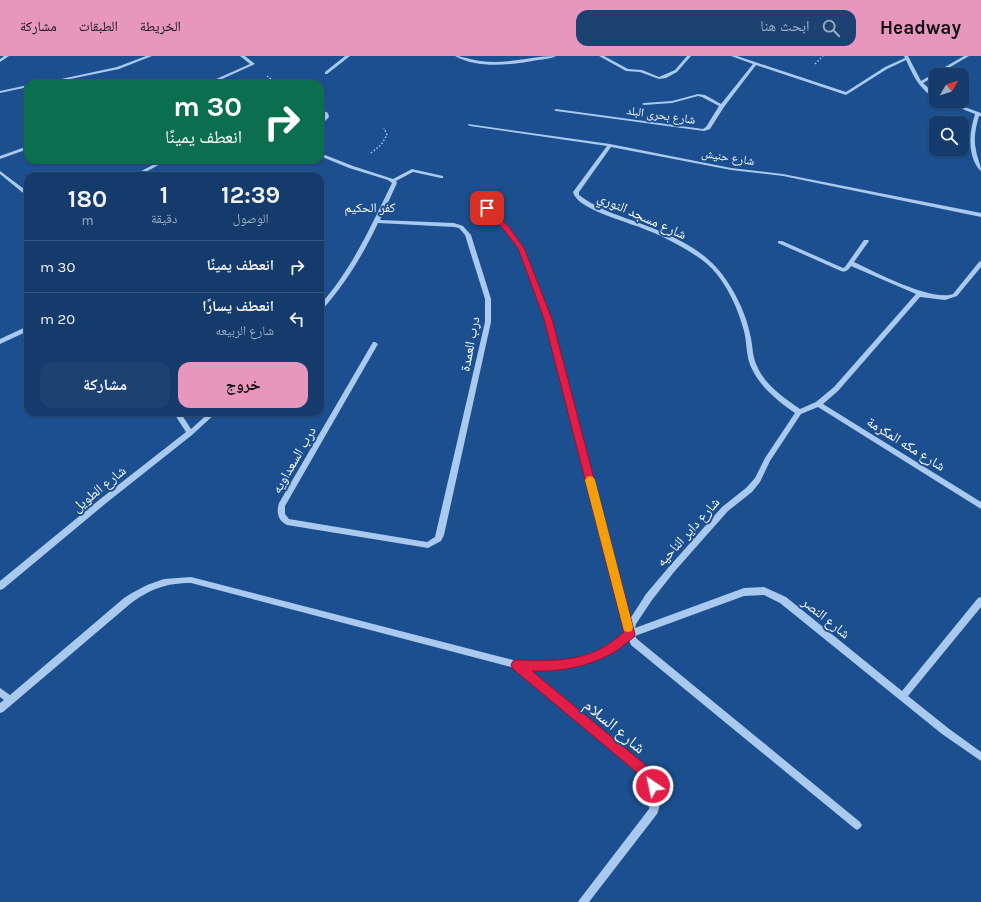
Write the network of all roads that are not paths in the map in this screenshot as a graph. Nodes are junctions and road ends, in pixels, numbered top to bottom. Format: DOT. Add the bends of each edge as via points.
graph roads {
  1 [pos="7,56"];
  2 [pos="150,56"];
  3 [pos="242,56"];
  4 [pos="348,56"];
  5 [pos="457,56"];
  6 [pos="554,56"];
  7 [pos="601,56"];
  8 [pos="689,56"];
  9 [pos="733,56"];
  10 [pos="967,56"];
  11 [pos="907,57"];
  12 [pos="0,61"];
  13 [pos="755,64"];
  14 [pos="326,73"];
  15 [pos="60,80"];
  16 [pos="216,80"];
  17 [pos="920,83"];
  18 [pos="24,87"];
  19 [pos="0,92"];
  20 [pos="929,92"];
  21 [pos="644,104"];
  22 [pos="722,106"];
  23 [pos="963,108"];
  24 [pos="556,110"];
  25 [pos="324,113"];
  26 [pos="979,114"];
  27 [pos="324,121"];
  28 [pos="470,125"];
  29 [pos="610,145"];
  30 [pos="24,149"];
  31 [pos="324,156"];
  32 [pos="0,158"];
  33 [pos="158,164"];
  34 [pos="981,170"];
  35 [pos="0,172"];
  36 [pos="142,172"];
  37 [pos="441,177"];
  38 [pos="393,181"];
  39 [pos="24,192"];
  40 [pos="487,208"];
  41 [pos="981,215"];
  42 [pos="376,221"];
  43 [pos="866,241"];
  44 [pos="780,242"];
  45 [pos="850,263"];
  46 [pos="981,263"];
  47 [pos="922,294"];
  48 [pos="324,304"];
  49 [pos="24,330"];
  50 [pos="0,342"];
  51 [pos="375,344"];
  52 [pos="818,404"];
  53 [pos="799,412"];
  54 [pos="179,416"];
  55 [pos="209,416"];
  56 [pos="190,433"];
  57 [pos="282,505"];
  58 [pos="981,506"];
  59 [pos="0,586"];
  60 [pos="981,601"];
  61 [pos="630,634"];
  62 [pos="517,665"];
  63 [pos="0,692"];
  64 [pos="902,697"];
  65 [pos="10,700"];
  66 [pos="0,709"];
  67 [pos="981,757"];
  68 [pos="857,825"];
  69 [pos="583,902"];
  1 -- 12 [label="street"];
  2 -- 15 [label="street" via="118,68"];
  3 -- 16 [label="street" via="253,64"];
  4 -- 14 [label="street"];
  5 -- 6 [label="street" via="497,64"];
  7 -- 8 [label="street" via="627,70 640,71 659,78 676,71"];
  9 -- 13 [label="street"];
  10 -- 17 [label="street"];
  11 -- 13 [label="street" via="846,94"];
  11 -- 17 [label="street"];
  13 -- 22 [label="street, شارع بحرى البلد"];
  17 -- 20 [label="street"];
  18 -- 19 [label="street"];
  21 -- 22 [label="street" via="672,102 698,95"];
  22 -- 24 [label="street, شارع بحرى البلد" via="708,128 700,131"];
  23 -- 26 [label="street"];
  25 -- 27 [label="street" via="327,117"];
  26 -- 34 [label="street" via="970,137"];
  28 -- 29 [label="street, شارع حنيش"];
  29 -- 41 [label="street, شارع حنيش" via="722,167 783,175"];
  29 -- 53 [label="street, شارع مسجد النوري" via="576,192 577,196 600,212 659,233 686,247 710,264 739,308 752,360 762,379 780,398"];
  30 -- 32 [label="street"];
  31 -- 38 [label="street"];
  33 -- 36 [label="street"];
  35 -- 39 [label="street"];
  37 -- 38 [label="street" via="412,170"];
  38 -- 42 [label="street" via="395,183"];
  40 -- 61 [label="street" via="521,248 548,319"];
  42 -- 48 [label="street" via="350,273"];
  42 -- 57 [label="street, درب العمدة" via="454,225 464,230 468,235 488,299 488,322 440,535 438,540 428,544 287,522 280,512"];
  43 -- 45 [label="street"];
  44 -- 45 [label="street" via="839,269 846,269"];
  45 -- 47 [label="street"];
  46 -- 47 [label="street" via="955,295 942,298"];
  47 -- 52 [label="street" via="915,297 836,389"];
  49 -- 50 [label="street"];
  51 -- 57 [label="street, درب السعداويه"];
  52 -- 53 [label="street"];
  52 -- 58 [label="street, شارع مكه المكرمة"];
  53 -- 61 [label="street, شارع داير الناحيه" via="767,460 758,480 725,509 671,570 632,623"];
  54 -- 56 [label="street"];
  55 -- 56 [label="street, شارع الطويل"];
  56 -- 59 [label="street, شارع الطويل"];
  60 -- 64 [label="street"];
  61 -- 62 [label="street, شارع النصر" via="608,650 579,662 548,667"];
  61 -- 64 [label="street, شارع النصر" via="744,592 764,591 783,600"];
  61 -- 68 [label="street" via="634,642"];
  62 -- 65 [label="street" via="191,580 174,580 142,590"];
  62 -- 69 [label="street, شارع السلام" via="638,766 650,778 656,794 654,811"];
  63 -- 65 [label="street"];
  64 -- 67 [label="street, شارع النصر"];
  65 -- 66 [label="street"];
}
